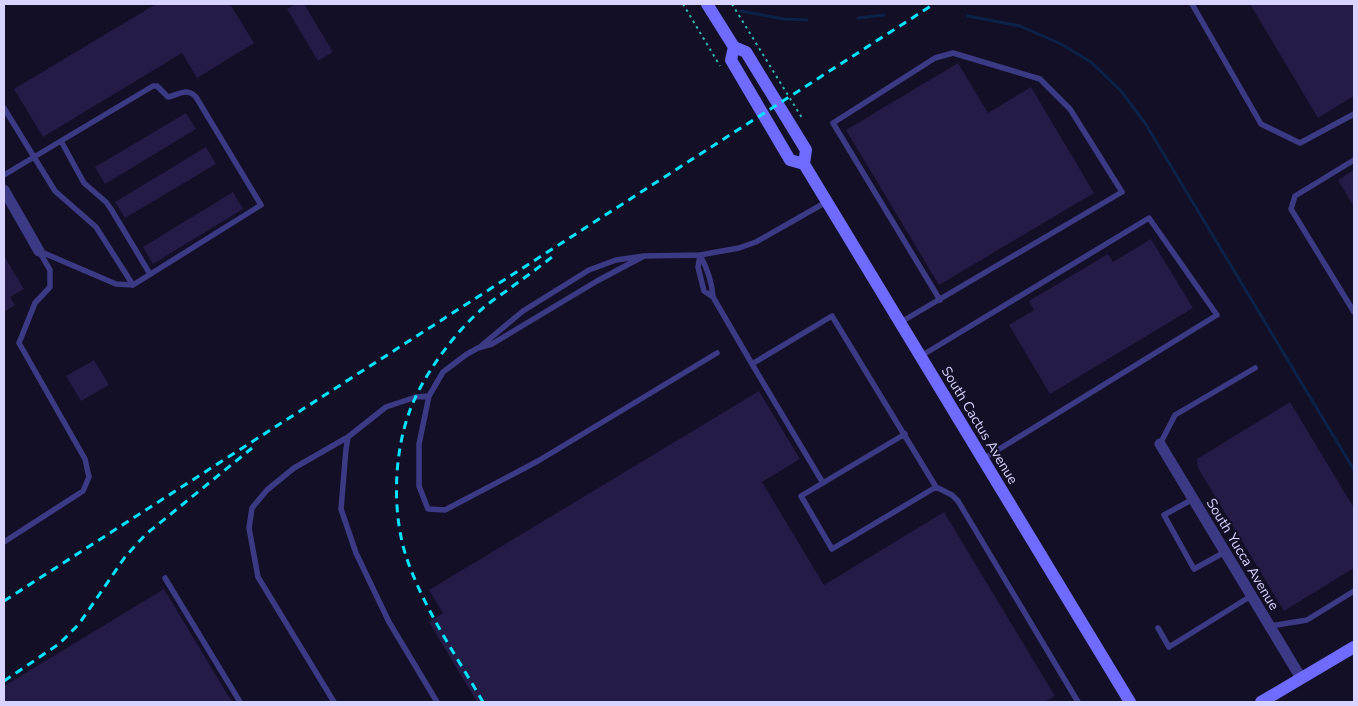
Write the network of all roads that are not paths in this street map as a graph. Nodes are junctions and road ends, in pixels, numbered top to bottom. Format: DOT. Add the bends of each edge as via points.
graph roads {
  1 [pos="707,4"];
  2 [pos="1192,4"];
  3 [pos="734,47"];
  4 [pos="4,108"];
  5 [pos="1354,114"];
  6 [pos="61,141"];
  7 [pos="34,157"];
  8 [pos="1354,160"];
  9 [pos="804,164"];
  10 [pos="4,175"];
  11 [pos="4,190"];
  12 [pos="828,202"];
  13 [pos="39,251"];
  14 [pos="700,254"];
  15 [pos="644,256"];
  16 [pos="150,274"];
  17 [pos="133,285"];
  18 [pos="940,300"];
  19 [pos="1354,312"];
  20 [pos="901,322"];
  21 [pos="478,348"];
  22 [pos="717,353"];
  23 [pos="921,356"];
  24 [pos="752,364"];
  25 [pos="1255,368"];
  26 [pos="429,396"];
  27 [pos="905,434"];
  28 [pos="348,437"];
  29 [pos="1160,444"];
  30 [pos="983,459"];
  31 [pos="823,483"];
  32 [pos="936,487"];
  33 [pos="1193,499"];
  34 [pos="4,542"];
  35 [pos="1225,552"];
  36 [pos="165,578"];
  37 [pos="1354,592"];
  38 [pos="1251,596"];
  39 [pos="1270,626"];
  40 [pos="1158,628"];
  41 [pos="1354,647"];
  42 [pos="1301,678"];
  43 [pos="240,702"];
  44 [pos="334,702"];
  45 [pos="437,702"];
  46 [pos="1078,702"];
  47 [pos="1130,702"];
  48 [pos="1261,702"];
  1 -- 3 [label="main road, South Cactus Avenue"];
  2 -- 5 [label="lane" via="1261,124 1300,143"];
  3 -- 9 [label="main road, South Cactus Avenue" via="746,52 806,150"];
  3 -- 9 [label="main road, South Cactus Avenue" via="730,60 790,160"];
  4 -- 7 [label="lane"];
  6 -- 7 [label="lane"];
  6 -- 16 [label="lane" via="84,183 106,202"];
  6 -- 16 [label="lane" via="153,86 168,97 184,91 196,96 261,205"];
  7 -- 10 [label="lane"];
  7 -- 17 [label="lane" via="55,191 96,227"];
  8 -- 19 [label="lane" via="1295,196 1291,209"];
  9 -- 12 [label="main road, South Cactus Avenue"];
  11 -- 13 [label="street"];
  12 -- 14 [label="lane" via="756,242"];
  12 -- 20 [label="main road, South Cactus Avenue"];
  13 -- 17 [label="lane" via="116,284"];
  13 -- 34 [label="lane" via="50,270 50,287 34,303 19,343 85,459 89,477 83,491"];
  14 -- 15 [label="lane"];
  14 -- 24 [label="lane" via="698,267 704,292 713,297"];
  15 -- 21 [label="lane" via="492,344"];
  15 -- 21 [label="lane" via="616,260 589,270 523,310"];
  16 -- 17 [label="lane"];
  18 -- 18 [label="lane" via="1122,192 1070,109 1040,79 953,53 935,58 833,123"];
  18 -- 20 [label="lane"];
  20 -- 23 [label="main road, South Cactus Avenue"];
  21 -- 26 [label="lane" via="443,372"];
  22 -- 26 [label="lane" via="538,461 445,510 428,509 419,486 419,444"];
  23 -- 30 [label="main road, South Cactus Avenue"];
  23 -- 30 [label="lane" via="1149,218 1217,315"];
  24 -- 27 [label="lane" via="832,316"];
  24 -- 31 [label="lane"];
  25 -- 29 [label="lane" via="1175,415"];
  26 -- 28 [label="lane" via="386,407"];
  27 -- 31 [label="lane"];
  27 -- 32 [label="lane"];
  28 -- 44 [label="lane" via="294,468 267,490 252,508 249,528 258,577"];
  28 -- 45 [label="lane" via="341,509 353,544 389,622"];
  29 -- 33 [label="street, South Yucca Avenue"];
  30 -- 47 [label="main road, South Cactus Avenue"];
  31 -- 32 [label="lane" via="801,496 832,549"];
  32 -- 46 [label="lane" via="958,501"];
  33 -- 35 [label="street, South Yucca Avenue"];
  33 -- 35 [label="lane" via="1164,515 1194,569"];
  35 -- 38 [label="street, South Yucca Avenue"];
  36 -- 43 [label="lane"];
  37 -- 39 [label="lane" via="1307,620"];
  38 -- 39 [label="street, South Yucca Avenue"];
  38 -- 40 [label="lane" via="1169,647"];
  39 -- 42 [label="street, South Yucca Avenue"];
  41 -- 42 [label="main road"];
  42 -- 48 [label="main road"];
}
